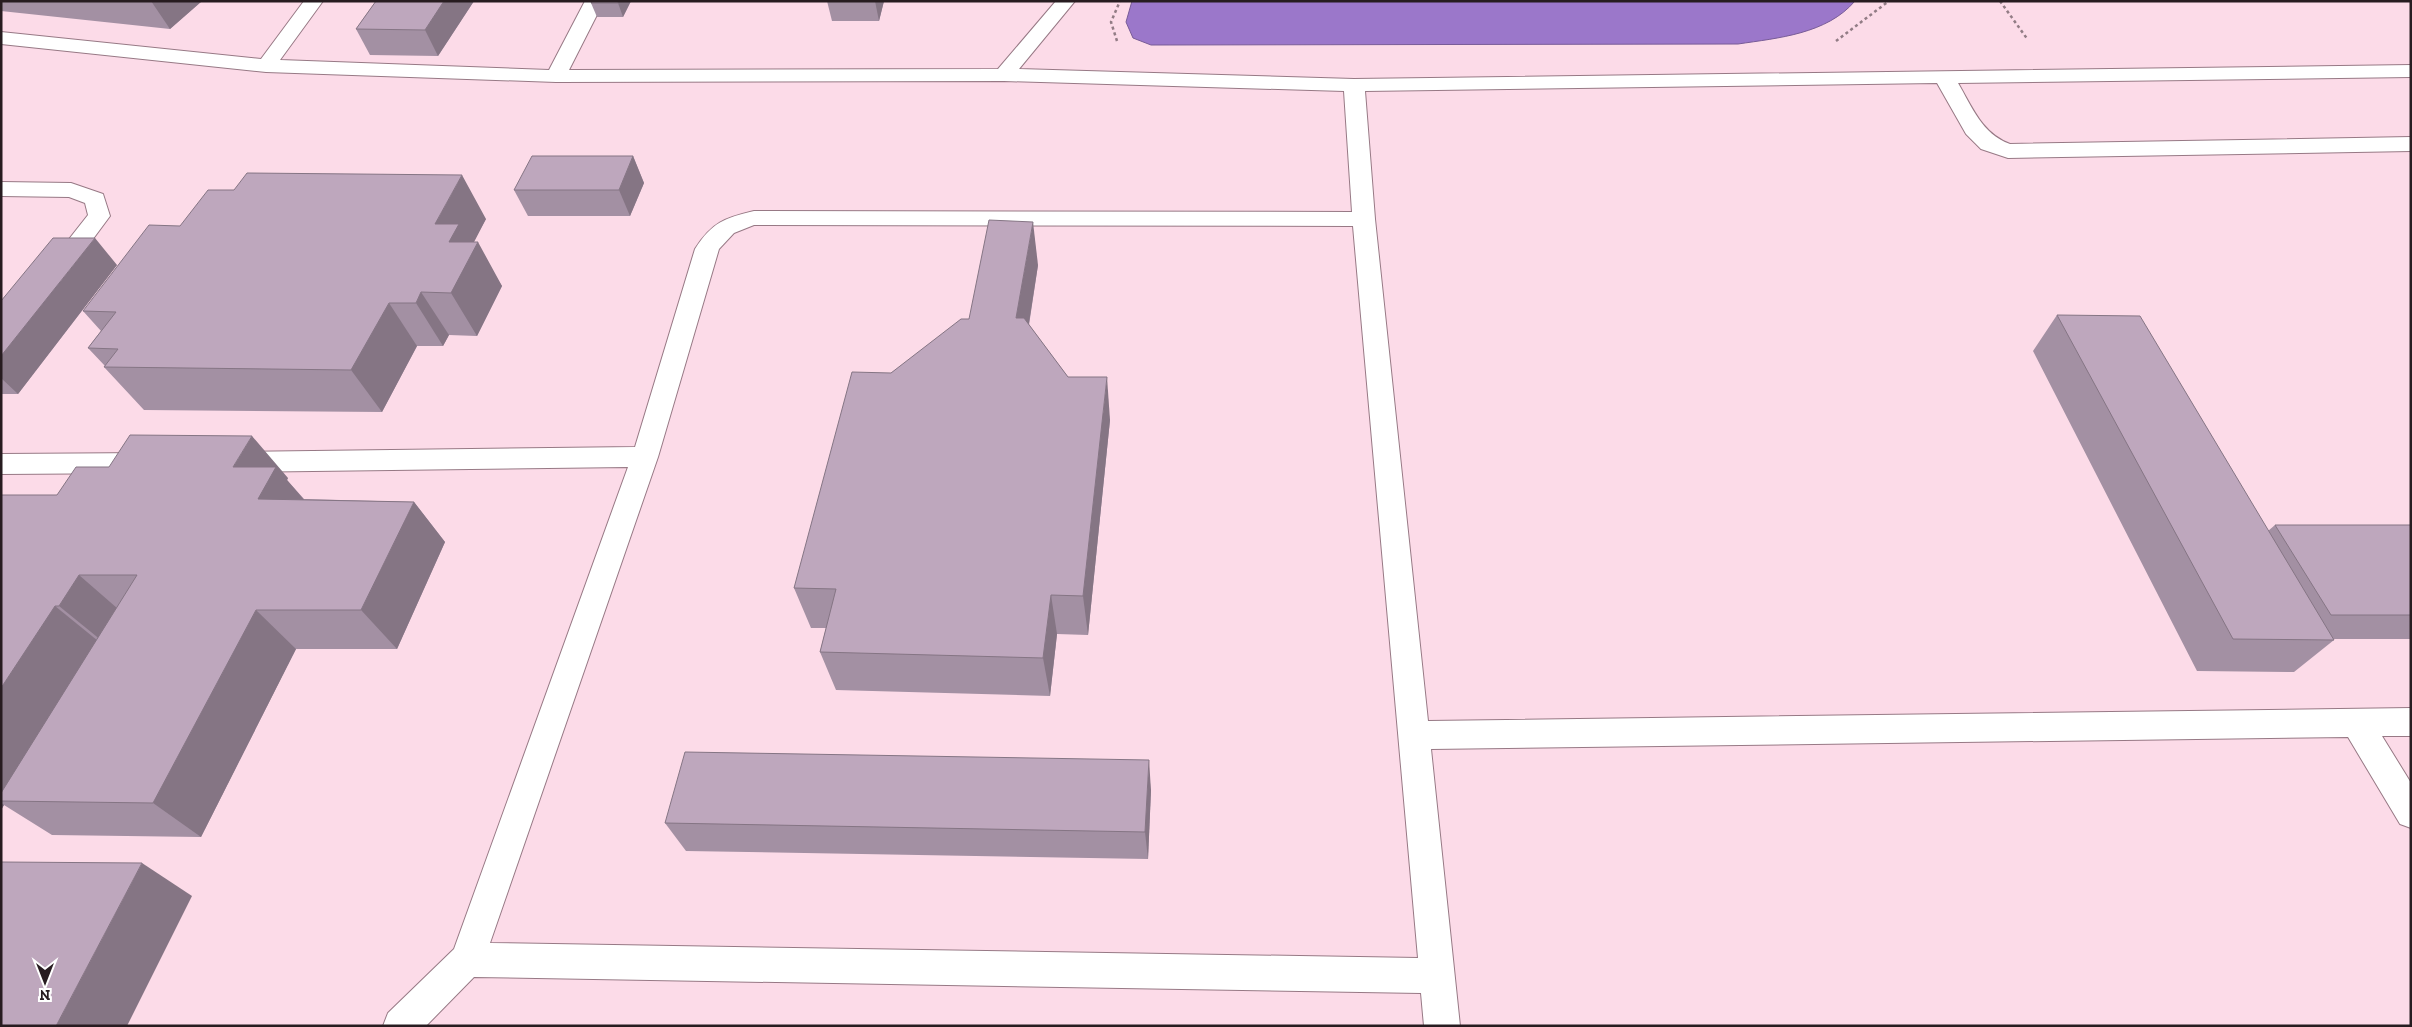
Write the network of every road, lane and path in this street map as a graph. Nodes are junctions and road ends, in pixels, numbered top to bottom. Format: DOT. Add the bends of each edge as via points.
graph roads {
  1 [pos="314,1"];
  2 [pos="595,1"];
  3 [pos="1066,1"];
  4 [pos="1,38"];
  5 [pos="266,66"];
  6 [pos="2411,71"];
  7 [pos="556,76"];
  8 [pos="1004,76"];
  9 [pos="1945,79"];
  10 [pos="1354,85"];
  11 [pos="2411,144"];
  12 [pos="1,189"];
  13 [pos="1364,219"];
  14 [pos="48,283"];
  15 [pos="645,458"];
  16 [pos="170,462"];
  17 [pos="209,462"];
  18 [pos="1,464"];
  19 [pos="2411,722"];
  20 [pos="2357,723"];
  21 [pos="1415,735"];
  22 [pos="2411,813"];
  23 [pos="467,960"];
  24 [pos="1437,976"];
  25 [pos="401,1026"];
  26 [pos="1442,1026"];
  1 -- 5 [label="lane"];
  2 -- 7 [label="lane"];
  3 -- 8 [label="lane"];
  4 -- 5 [label="lane"];
  5 -- 7 [label="lane"];
  6 -- 9 [label="lane"];
  7 -- 8 [label="lane"];
  8 -- 10 [label="lane"];
  9 -- 10 [label="lane"];
  9 -- 11 [label="lane" via="1974,128 1989,144 2008,151"];
  10 -- 13 [label="lane"];
  12 -- 14 [label="lane" via="71,190 95,199 100,216"];
  13 -- 15 [label="lane" via="754,218 732,224 717,233 707,248"];
  13 -- 21 [label="lane"];
  15 -- 17 [label="lane"];
  15 -- 23 [label="lane"];
  16 -- 18 [label="lane"];
  19 -- 20 [label="lane"];
  20 -- 21 [label="lane"];
  20 -- 22 [label="lane"];
  21 -- 24 [label="lane"];
  23 -- 24 [label="lane"];
  23 -- 25 [label="lane"];
  24 -- 26 [label="lane"];
}
